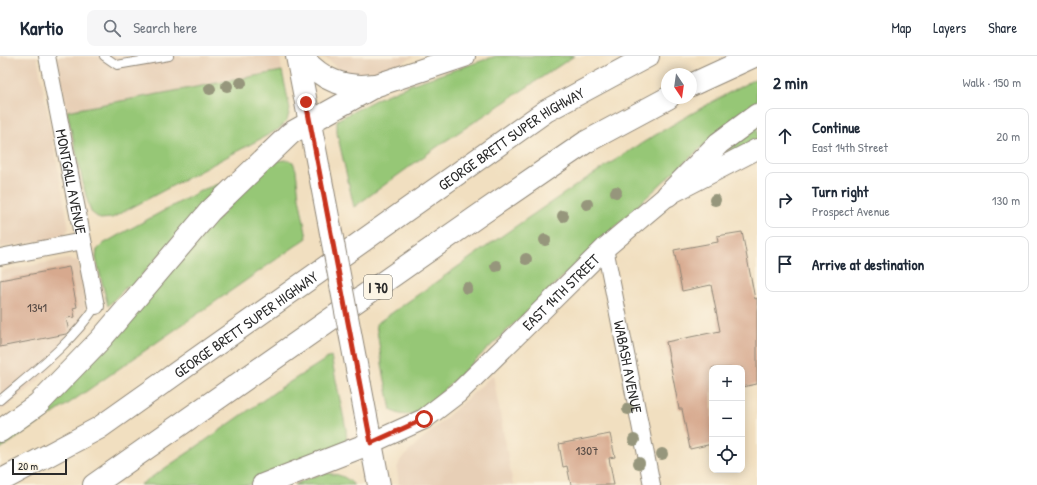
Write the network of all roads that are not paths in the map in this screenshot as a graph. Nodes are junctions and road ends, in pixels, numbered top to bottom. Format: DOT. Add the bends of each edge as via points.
graph roads {
  1 [pos="47,56"];
  2 [pos="104,56"];
  3 [pos="169,56"];
  4 [pos="297,56"];
  5 [pos="301,56"];
  6 [pos="464,56"];
  7 [pos="648,56"];
  8 [pos="754,56"];
  9 [pos="697,82"];
  10 [pos="377,85"];
  11 [pos="661,102"];
  12 [pos="757,115"];
  13 [pos="310,123"];
  14 [pos="757,149"];
  15 [pos="668,195"];
  16 [pos="83,241"];
  17 [pos="605,248"];
  18 [pos="0,257"];
  19 [pos="96,306"];
  20 [pos="0,400"];
  21 [pos="0,431"];
  22 [pos="371,443"];
  23 [pos="0,481"];
  24 [pos="94,485"];
  25 [pos="263,485"];
  26 [pos="379,485"];
  27 [pos="652,485"];
  1 -- 16 [label="street, MONTGALL AVENUE"];
  2 -- 3 [label="lane" via="117,65"];
  4 -- 13 [label="main road"];
  5 -- 10 [label="main road" via="323,76 335,82 363,87"];
  6 -- 10 [label="main road"];
  7 -- 23 [label="main road, GEORGE BRETT SUPER HIGHWAY" via="546,111 100,428"];
  8 -- 9 [label="main road"];
  10 -- 13 [label="main road"];
  11 -- 24 [label="main road, I 70" via="586,142"];
  12 -- 15 [label="main road" via="719,143"];
  13 -- 21 [label="main road" via="291,133 210,211 101,339 38,404"];
  13 -- 22 [label="main road, bridge"];
  14 -- 15 [label="street, EAST 14TH STREET"];
  15 -- 17 [label="street, EAST 14TH STREET"];
  16 -- 18 [label="street"];
  16 -- 19 [label="street, MONTGALL AVENUE"];
  17 -- 22 [label="street, EAST 14TH STREET" via="458,393 424,419"];
  17 -- 27 [label="street, WABASH AVENUE"];
  19 -- 20 [label="lane" via="87,320 54,356"];
  22 -- 25 [label="main road"];
  22 -- 26 [label="main road"];
}
